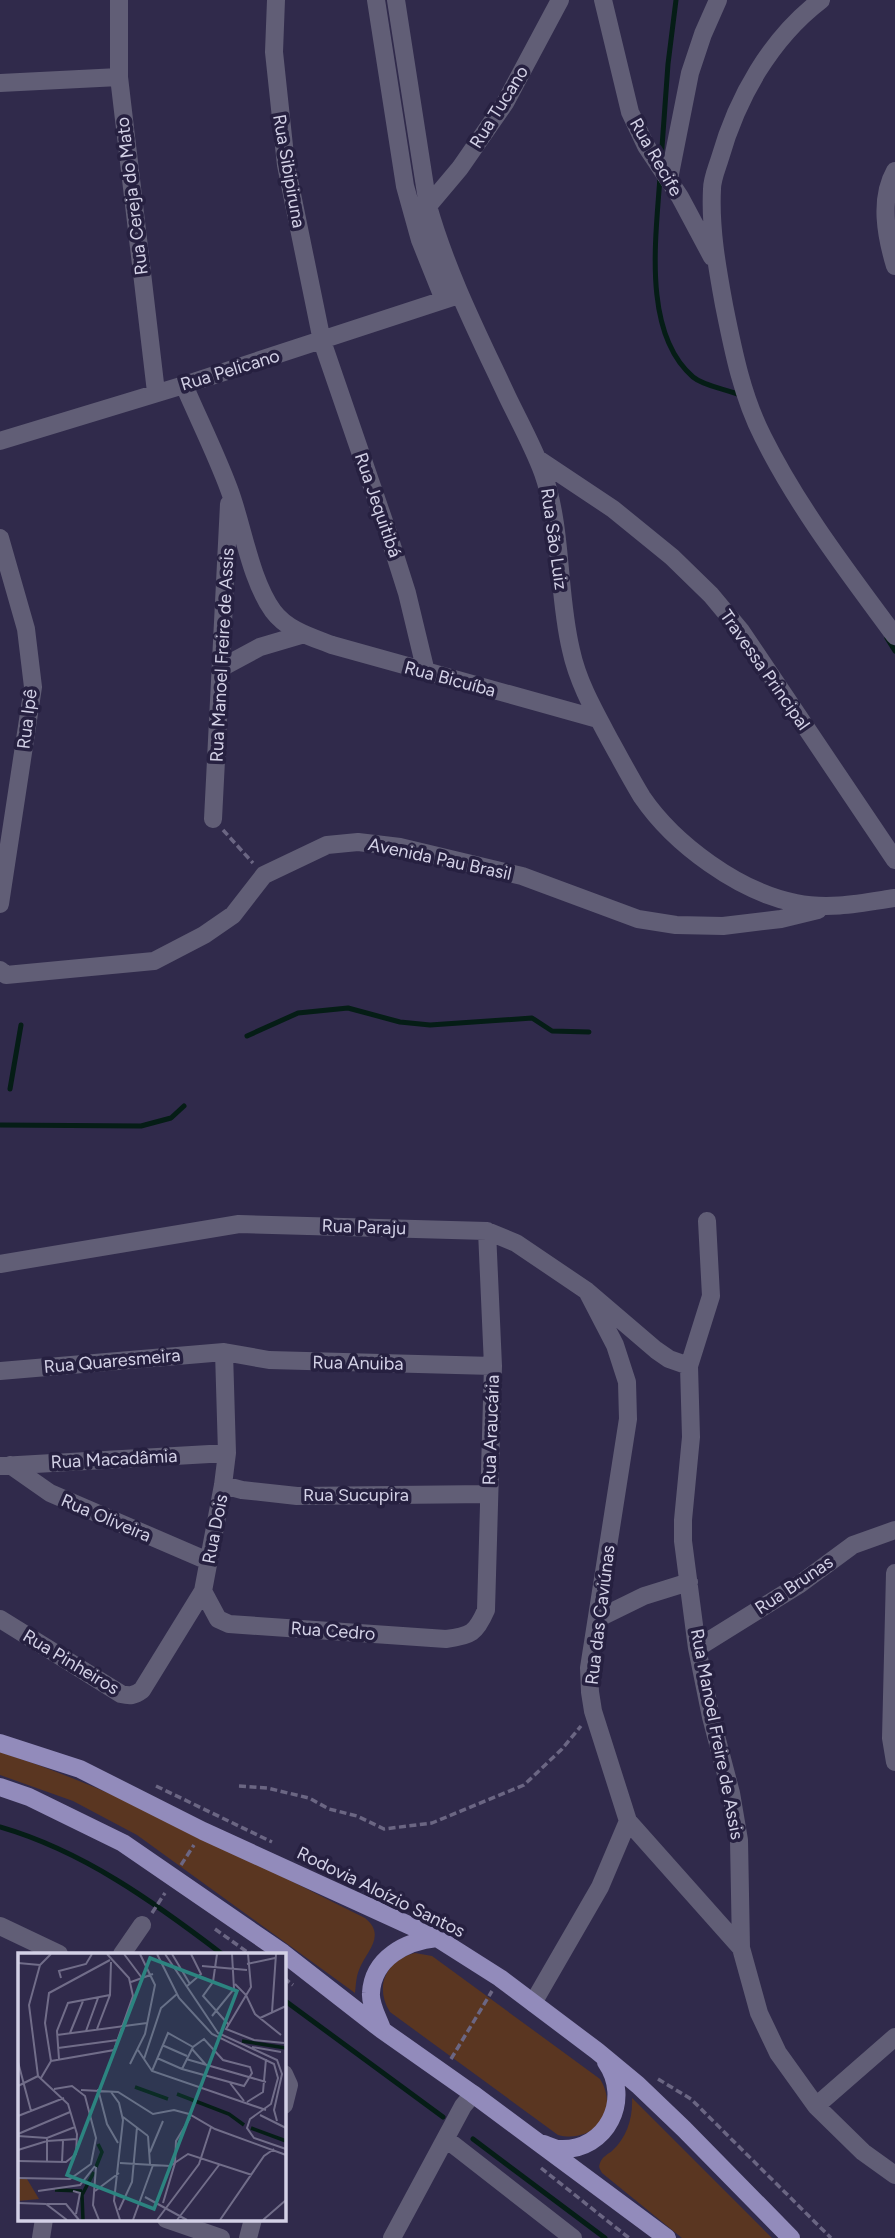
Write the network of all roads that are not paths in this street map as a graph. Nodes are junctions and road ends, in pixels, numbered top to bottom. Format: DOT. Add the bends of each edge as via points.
graph roads {
  1 [pos="119,0"];
  2 [pos="276,0"];
  3 [pos="376,0"];
  4 [pos="396,0"];
  5 [pos="559,0"];
  6 [pos="603,0"];
  7 [pos="718,0"];
  8 [pos="821,0"];
  9 [pos="119,77"];
  10 [pos="0,83"];
  11 [pos="895,171"];
  12 [pos="669,179"];
  13 [pos="428,206"];
  14 [pos="717,266"];
  15 [pos="895,266"];
  16 [pos="451,298"];
  17 [pos="322,341"];
  18 [pos="184,385"];
  19 [pos="156,392"];
  20 [pos="0,441"];
  21 [pos="537,459"];
  22 [pos="230,490"];
  23 [pos="0,538"];
  24 [pos="304,634"];
  25 [pos="895,636"];
  26 [pos="221,668"];
  27 [pos="426,672"];
  28 [pos="598,719"];
  29 [pos="213,819"];
  30 [pos="895,860"];
  31 [pos="895,898"];
  32 [pos="0,904"];
  33 [pos="828,908"];
  34 [pos="0,970"];
  35 [pos="707,1222"];
  36 [pos="487,1231"];
  37 [pos="0,1264"];
  38 [pos="587,1291"];
  39 [pos="224,1352"];
  40 [pos="493,1366"];
  41 [pos="689,1366"];
  42 [pos="0,1371"];
  43 [pos="227,1453"];
  44 [pos="5,1465"];
  45 [pos="223,1485"];
  46 [pos="489,1494"];
  47 [pos="895,1530"];
  48 [pos="208,1561"];
  49 [pos="895,1573"];
  50 [pos="689,1582"];
  51 [pos="203,1591"];
  52 [pos="599,1618"];
  53 [pos="0,1619"];
  54 [pos="478,1628"];
  55 [pos="697,1648"];
  56 [pos="142,1690"];
  57 [pos="0,1743"];
  58 [pos="895,1762"];
  59 [pos="0,1787"];
  60 [pos="628,1821"];
  61 [pos="147,1920"];
  62 [pos="0,1926"];
  63 [pos="437,1938"];
  64 [pos="741,1948"];
  65 [pos="55,1953"];
  66 [pos="123,1953"];
  67 [pos="283,1953"];
  68 [pos="285,1955"];
  69 [pos="533,2003"];
  70 [pos="382,2030"];
  71 [pos="895,2037"];
  72 [pos="597,2051"];
  73 [pos="285,2076"];
  74 [pos="473,2094"];
  75 [pos="285,2101"];
  76 [pos="816,2106"];
  77 [pos="446,2139"];
  78 [pos="538,2142"];
  79 [pos="895,2175"];
  80 [pos="44,2220"];
  81 [pos="169,2220"];
  82 [pos="253,2220"];
  83 [pos="41,2238"];
  84 [pos="221,2238"];
  85 [pos="248,2238"];
  86 [pos="392,2238"];
  87 [pos="573,2238"];
  88 [pos="667,2238"];
  89 [pos="791,2238"];
  1 -- 9 [label="street, Rua Cereja do Mato"];
  2 -- 17 [label="street, Rua Sibipiruna" via="274,52 286,165"];
  3 -- 16 [label="street, Rua São Luiz" via="405,186 420,240"];
  4 -- 13 [label="street, Rua São Luiz"];
  5 -- 13 [label="street, Rua Tucano" via="505,103"];
  6 -- 12 [label="street, Rua Recife" via="630,112"];
  7 -- 12 [label="street" via="690,72"];
  8 -- 14 [label="street" via="780,39 728,129 712,187"];
  9 -- 10 [label="street"];
  9 -- 19 [label="street, Rua Cereja do Mato"];
  11 -- 15 [label="street" via="885,204"];
  12 -- 14 [label="street, Rua Recife"];
  13 -- 16 [label="street, Rua São Luiz"];
  14 -- 25 [label="street" via="734,358 761,434 820,534"];
  16 -- 17 [label="street, Rua Pelicano"];
  16 -- 21 [label="street, Rua São Luiz"];
  17 -- 18 [label="street, Rua Pelicano"];
  17 -- 27 [label="street, Rua Jequitibá" via="391,542"];
  18 -- 19 [label="street, Rua Pelicano"];
  18 -- 22 [label="street, Rua Bicuíba"];
  19 -- 20 [label="street, Rua Pelicano"];
  21 -- 28 [label="street, Rua São Luiz" via="558,544 571,650"];
  21 -- 30 [label="street, Travessa Principal" via="613,509 672,556 711,595 741,631"];
  22 -- 24 [label="street, Rua Bicuíba" via="262,592 285,623"];
  22 -- 26 [label="street, Rua Manoel Freire de Assis"];
  23 -- 32 [label="street, Rua Ipê" via="26,629 33,687"];
  24 -- 26 [label="street" via="260,647"];
  24 -- 27 [label="street, Rua Bicuíba"];
  26 -- 29 [label="street, Rua Manoel Freire de Assis"];
  27 -- 28 [label="street, Rua Bicuíba"];
  28 -- 33 [label="street, Rua São Luiz" via="643,797 673,834 705,859 769,896"];
  31 -- 33 [label="street, Rua São Luiz"];
  33 -- 34 [label="street, Avenida Pau Brasil" via="770,921 676,925 638,919 522,876 358,842 327,845 264,875 233,915 204,936 154,961 6,975"];
  35 -- 41 [label="street, Rua Manoel Freire de Assis" via="711,1296"];
  36 -- 37 [label="street, Rua Paraju" via="239,1224"];
  36 -- 38 [label="street, Rua Paraju" via="516,1243"];
  36 -- 40 [label="street, Rua Araucária"];
  38 -- 41 [label="street, Rua Paraju" via="656,1350"];
  38 -- 52 [label="street, Rua das Caviúnas" via="615,1345 626,1382 628,1419"];
  39 -- 40 [label="street, Rua Anuiba" via="269,1360"];
  39 -- 42 [label="street, Rua Quaresmeira"];
  39 -- 43 [label="street, Rua Dois"];
  40 -- 46 [label="street, Rua Araucária"];
  41 -- 50 [label="street, Rua Manoel Freire de Assis" via="691,1437 682,1520"];
  43 -- 44 [label="street, Rua Macadâmia"];
  43 -- 45 [label="street, Rua Dois"];
  44 -- 48 [label="street, Rua Oliveira" via="50,1493"];
  45 -- 46 [label="street, Rua Sucupira" via="297,1496"];
  45 -- 48 [label="street, Rua Dois"];
  46 -- 54 [label="street, Rua Araucária" via="486,1610"];
  47 -- 55 [label="street, Rua Brunas" via="853,1545"];
  48 -- 51 [label="street, Rua Dois"];
  49 -- 58 [label="street" via="891,1738"];
  50 -- 52 [label="street" via="644,1596"];
  50 -- 55 [label="street, Rua Manoel Freire de Assis"];
  51 -- 54 [label="street, Rua Cedro" via="218,1619 229,1625 446,1639 464,1637"];
  51 -- 56 [label="street, Rua Dois"];
  52 -- 60 [label="street, Rua das Caviúnas" via="589,1668 590,1692"];
  53 -- 56 [label="street, Rua Pinheiros" via="121,1694 135,1695"];
  55 -- 64 [label="street, Rua Manoel Freire de Assis" via="739,1840"];
  57 -- 63 [label="main road, Rodovia Aloízio Santos" via="80,1769 202,1831"];
  59 -- 67 [label="main road" via="123,1843"];
  60 -- 64 [label="street"];
  60 -- 69 [label="street" via="600,1887"];
  61 -- 66 [label="street"];
  62 -- 65 [label="street"];
  63 -- 69 [label="main road, Rodovia Aloízio Santos"];
  63 -- 70 [label="main road" via="403,1947 385,1959 375,1975 370,1994"];
  64 -- 76 [label="street, Rua Manoel Freire de Assis" via="759,2013 778,2053"];
  68 -- 70 [label="main road"];
  69 -- 72 [label="main road, Rodovia Aloízio Santos"];
  70 -- 74 [label="main road"];
  71 -- 76 [label="street"];
  72 -- 78 [label="main road" via="611,2070 618,2092 614,2115 602,2134 582,2146 560,2149"];
  72 -- 89 [label="main road, Rodovia Aloízio Santos" via="684,2129"];
  73 -- 75 [label="street" via="289,2085"];
  74 -- 77 [label="street"];
  74 -- 78 [label="main road"];
  76 -- 79 [label="street, Rua Manoel Freire de Assis" via="863,2152"];
  77 -- 86 [label="street"];
  77 -- 87 [label="street"];
  78 -- 88 [label="main road"];
  80 -- 83 [label="street"];
  81 -- 84 [label="street"];
  82 -- 85 [label="street"];
}
